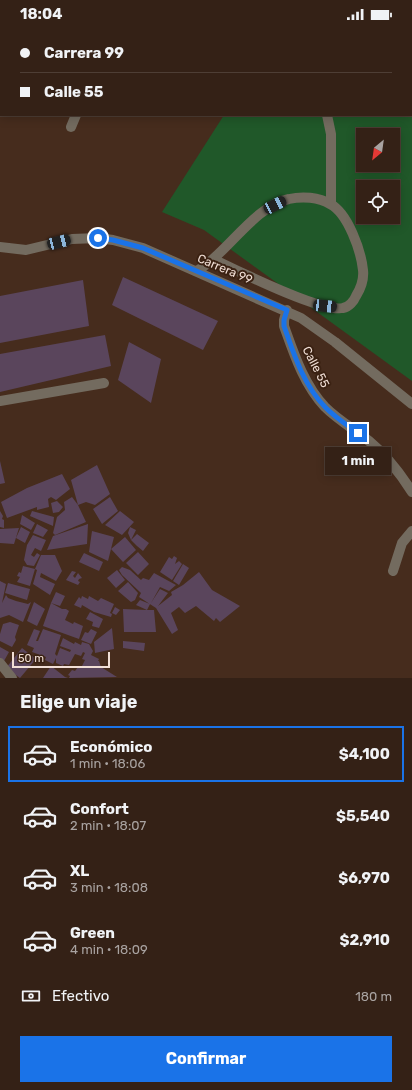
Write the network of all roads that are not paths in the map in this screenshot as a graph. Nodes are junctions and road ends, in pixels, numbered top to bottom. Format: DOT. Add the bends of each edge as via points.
graph roads {
  1 [pos="76,116"];
  2 [pos="327,116"];
  3 [pos="71,127"];
  4 [pos="331,204"];
  5 [pos="0,247"];
  6 [pos="213,259"];
  7 [pos="197,271"];
  8 [pos="287,310"];
  9 [pos="104,383"];
  10 [pos="0,401"];
  11 [pos="412,404"];
  12 [pos="412,492"];
  13 [pos="412,531"];
  14 [pos="393,571"];
  15 [pos="0,663"];
  16 [pos="12,678"];
  1 -- 3 [label="street"];
  2 -- 4 [label="street" via="331,134"];
  4 -- 6 [label="street" via="316,198 288,198 261,212"];
  4 -- 6 [label="street" via="345,218 356,242 363,271 361,287 353,301 343,308 325,306 272,287"];
  5 -- 7 [label="street, Carrera 99" via="26,250 72,239 105,238 143,248"];
  6 -- 7 [label="street"];
  7 -- 8 [label="street, Carrera 99"];
  8 -- 11 [label="street, Carrera 99" via="335,342"];
  8 -- 12 [label="street, Calle 55" via="284,326 297,362 311,390 333,415 387,458"];
  9 -- 10 [label="street"];
  13 -- 14 [label="street" via="402,542"];
  15 -- 16 [label="street"];
}
